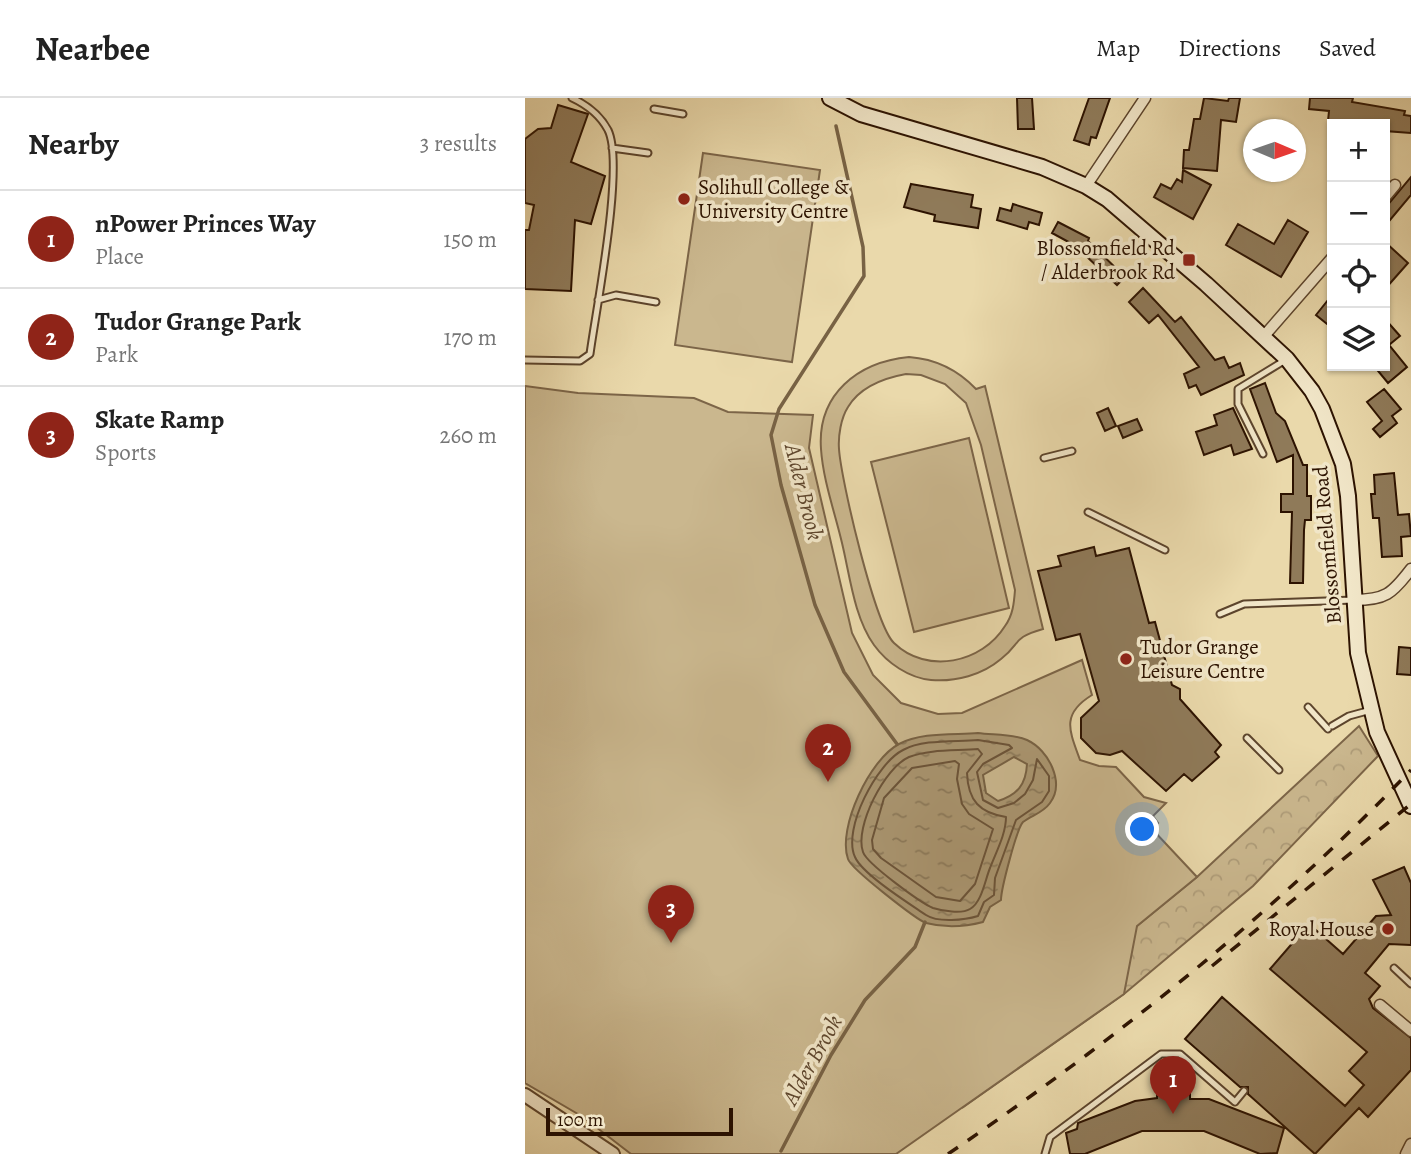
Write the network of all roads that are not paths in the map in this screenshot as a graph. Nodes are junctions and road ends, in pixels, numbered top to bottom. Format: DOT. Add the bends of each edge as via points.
graph roads {
  1 [pos="572,98"];
  2 [pos="830,98"];
  3 [pos="1145,98"];
  4 [pos="654,109"];
  5 [pos="683,114"];
  6 [pos="612,148"];
  7 [pos="648,153"];
  8 [pos="1395,185"];
  9 [pos="1086,186"];
  10 [pos="1390,191"];
  11 [pos="1327,264"];
  12 [pos="597,300"];
  13 [pos="656,302"];
  14 [pos="1264,336"];
  15 [pos="1287,359"];
  16 [pos="525,360"];
  17 [pos="1072,451"];
  18 [pos="1263,454"];
  19 [pos="1044,458"];
  20 [pos="1088,512"];
  21 [pos="1165,550"];
  22 [pos="1411,569"];
  23 [pos="1354,600"];
  24 [pos="1220,614"];
  25 [pos="1308,707"];
  26 [pos="1371,710"];
  27 [pos="1247,738"];
  28 [pos="1279,770"];
  29 [pos="1411,807"];
  30 [pos="1394,968"];
  31 [pos="1411,984"];
  32 [pos="1380,1005"];
  33 [pos="1410,1028"];
  34 [pos="1244,1091"];
  35 [pos="525,1095"];
  36 [pos="1411,1144"];
  37 [pos="613,1154"];
  38 [pos="1045,1154"];
  39 [pos="1406,1154"];
  1 -- 6 [label="lane" via="588,106 608,131"];
  2 -- 9 [label="main road, Blossomfield Road" via="861,114 1042,167"];
  3 -- 9 [label="street"];
  4 -- 5 [label="lane"];
  6 -- 7 [label="lane"];
  6 -- 12 [label="lane" via="615,166"];
  8 -- 10 [label="street"];
  9 -- 14 [label="main road, Blossomfield Road" via="1107,199"];
  11 -- 14 [label="street"];
  12 -- 13 [label="lane" via="616,295"];
  12 -- 16 [label="lane" via="590,354 579,361"];
  14 -- 15 [label="main road, Blossomfield Road"];
  15 -- 18 [label="lane" via="1238,389 1238,404"];
  15 -- 23 [label="main road, Blossomfield Road" via="1322,409 1343,464"];
  17 -- 19 [label="lane"];
  20 -- 21 [label="lane"];
  22 -- 23 [label="street" via="1389,594 1377,600"];
  23 -- 24 [label="lane" via="1244,604"];
  23 -- 26 [label="main road, Blossomfield Road" via="1358,653"];
  25 -- 26 [label="lane" via="1330,727"];
  26 -- 29 [label="main road, Blossomfield Road"];
  27 -- 28 [label="lane"];
  30 -- 31 [label="lane"];
  32 -- 33 [label="street"];
  34 -- 38 [label="lane" via="1235,1102 1180,1055 1161,1054 1051,1137"];
  35 -- 37 [label="street"];
  36 -- 39 [label="street"];
}
